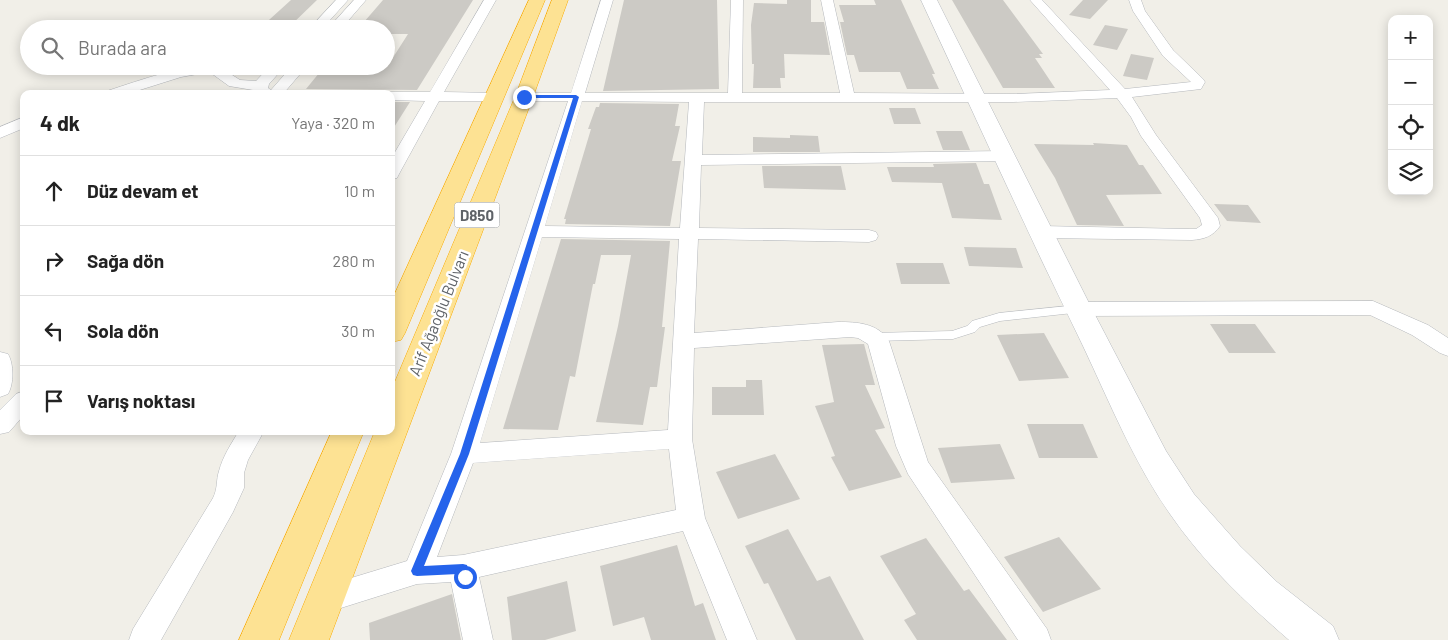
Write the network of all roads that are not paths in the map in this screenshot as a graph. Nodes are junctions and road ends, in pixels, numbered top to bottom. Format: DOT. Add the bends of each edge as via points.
graph roads {
  1 [pos="342,0"];
  2 [pos="360,0"];
  3 [pos="490,0"];
  4 [pos="537,0"];
  5 [pos="560,0"];
  6 [pos="607,0"];
  7 [pos="736,0"];
  8 [pos="828,0"];
  9 [pos="929,0"];
  10 [pos="1036,0"];
  11 [pos="1135,0"];
  12 [pos="323,20"];
  13 [pos="342,20"];
  14 [pos="177,75"];
  15 [pos="222,75"];
  16 [pos="273,75"];
  17 [pos="292,75"];
  18 [pos="126,90"];
  19 [pos="264,90"];
  20 [pos="279,90"];
  21 [pos="1121,94"];
  22 [pos="395,96"];
  23 [pos="434,97"];
  24 [pos="495,97"];
  25 [pos="524,97"];
  26 [pos="576,97"];
  27 [pos="697,97"];
  28 [pos="735,97"];
  29 [pos="848,97"];
  30 [pos="975,97"];
  31 [pos="20,124"];
  32 [pos="0,133"];
  33 [pos="397,154"];
  34 [pos="1004,156"];
  35 [pos="694,160"];
  36 [pos="534,232"];
  37 [pos="1040,232"];
  38 [pos="690,233"];
  39 [pos="869,236"];
  40 [pos="1078,309"];
  41 [pos="395,324"];
  42 [pos="874,337"];
  43 [pos="683,341"];
  44 [pos="1448,348"];
  45 [pos="0,360"];
  46 [pos="0,388"];
  47 [pos="20,404"];
  48 [pos="395,420"];
  49 [pos="0,425"];
  50 [pos="250,435"];
  51 [pos="346,435"];
  52 [pos="389,435"];
  53 [pos="680,439"];
  54 [pos="464,454"];
  55 [pos="692,518"];
  56 [pos="463,568"];
  57 [pos="417,571"];
  58 [pos="325,598"];
  59 [pos="144,640"];
  60 [pos="259,640"];
  61 [pos="309,640"];
  62 [pos="478,640"];
  63 [pos="742,640"];
  64 [pos="1036,640"];
  65 [pos="1319,640"];
  1 -- 12 [label="street"];
  2 -- 13 [label="street"];
  3 -- 23 [label="street"];
  4 -- 24 [label="highway, Arif Ağaoğlu Bulvarı / D850"];
  5 -- 25 [label="highway, Arif Ağaoğlu Bulvarı / D850"];
  6 -- 26 [label="street"];
  7 -- 28 [label="street"];
  8 -- 29 [label="street"];
  9 -- 30 [label="street"];
  10 -- 21 [label="street"];
  11 -- 21 [label="street" via="1168,53 1198,82 1196,86 1186,88"];
  14 -- 18 [label="street"];
  15 -- 19 [label="street" via="238,84"];
  16 -- 19 [label="street"];
  17 -- 20 [label="street"];
  21 -- 30 [label="street"];
  21 -- 37 [label="street" via="1209,218 1211,226 1207,231 1185,235"];
  22 -- 23 [label="street"];
  23 -- 24 [label="street"];
  23 -- 33 [label="street"];
  24 -- 41 [label="highway, Arif Ağaoğlu Bulvarı / D850"];
  25 -- 26 [label="street"];
  25 -- 48 [label="highway, Arif Ağaoğlu Bulvarı / D850"];
  26 -- 27 [label="street"];
  26 -- 36 [label="street"];
  27 -- 28 [label="street"];
  27 -- 35 [label="street"];
  28 -- 29 [label="street"];
  29 -- 30 [label="street"];
  30 -- 34 [label="street"];
  31 -- 32 [label="street"];
  34 -- 35 [label="street"];
  34 -- 37 [label="street"];
  35 -- 38 [label="street"];
  36 -- 38 [label="street"];
  36 -- 54 [label="street"];
  37 -- 40 [label="street"];
  38 -- 39 [label="street"];
  38 -- 43 [label="street"];
  40 -- 42 [label="lane" via="998,317 953,335"];
  40 -- 44 [label="street" via="1373,308 1420,330"];
  40 -- 65 [label="street" via="1154,460 1182,504 1227,558"];
  42 -- 43 [label="street" via="859,330 838,329"];
  42 -- 64 [label="street" via="878,341 917,467"];
  43 -- 53 [label="street"];
  45 -- 46 [label="street"];
  47 -- 49 [label="street"];
  50 -- 59 [label="street" via="236,458 231,488 224,504"];
  51 -- 60 [label="highway"];
  52 -- 58 [label="highway, Arif Ağaoğlu Bulvarı / D850"];
  53 -- 54 [label="street"];
  53 -- 55 [label="street"];
  54 -- 57 [label="street"];
  55 -- 56 [label="street"];
  55 -- 63 [label="street"];
  56 -- 57 [label="street"];
  56 -- 62 [label="street"];
  57 -- 58 [label="street"];
  58 -- 61 [label="highway, Arif Ağaoğlu Bulvarı / D850"];
}
